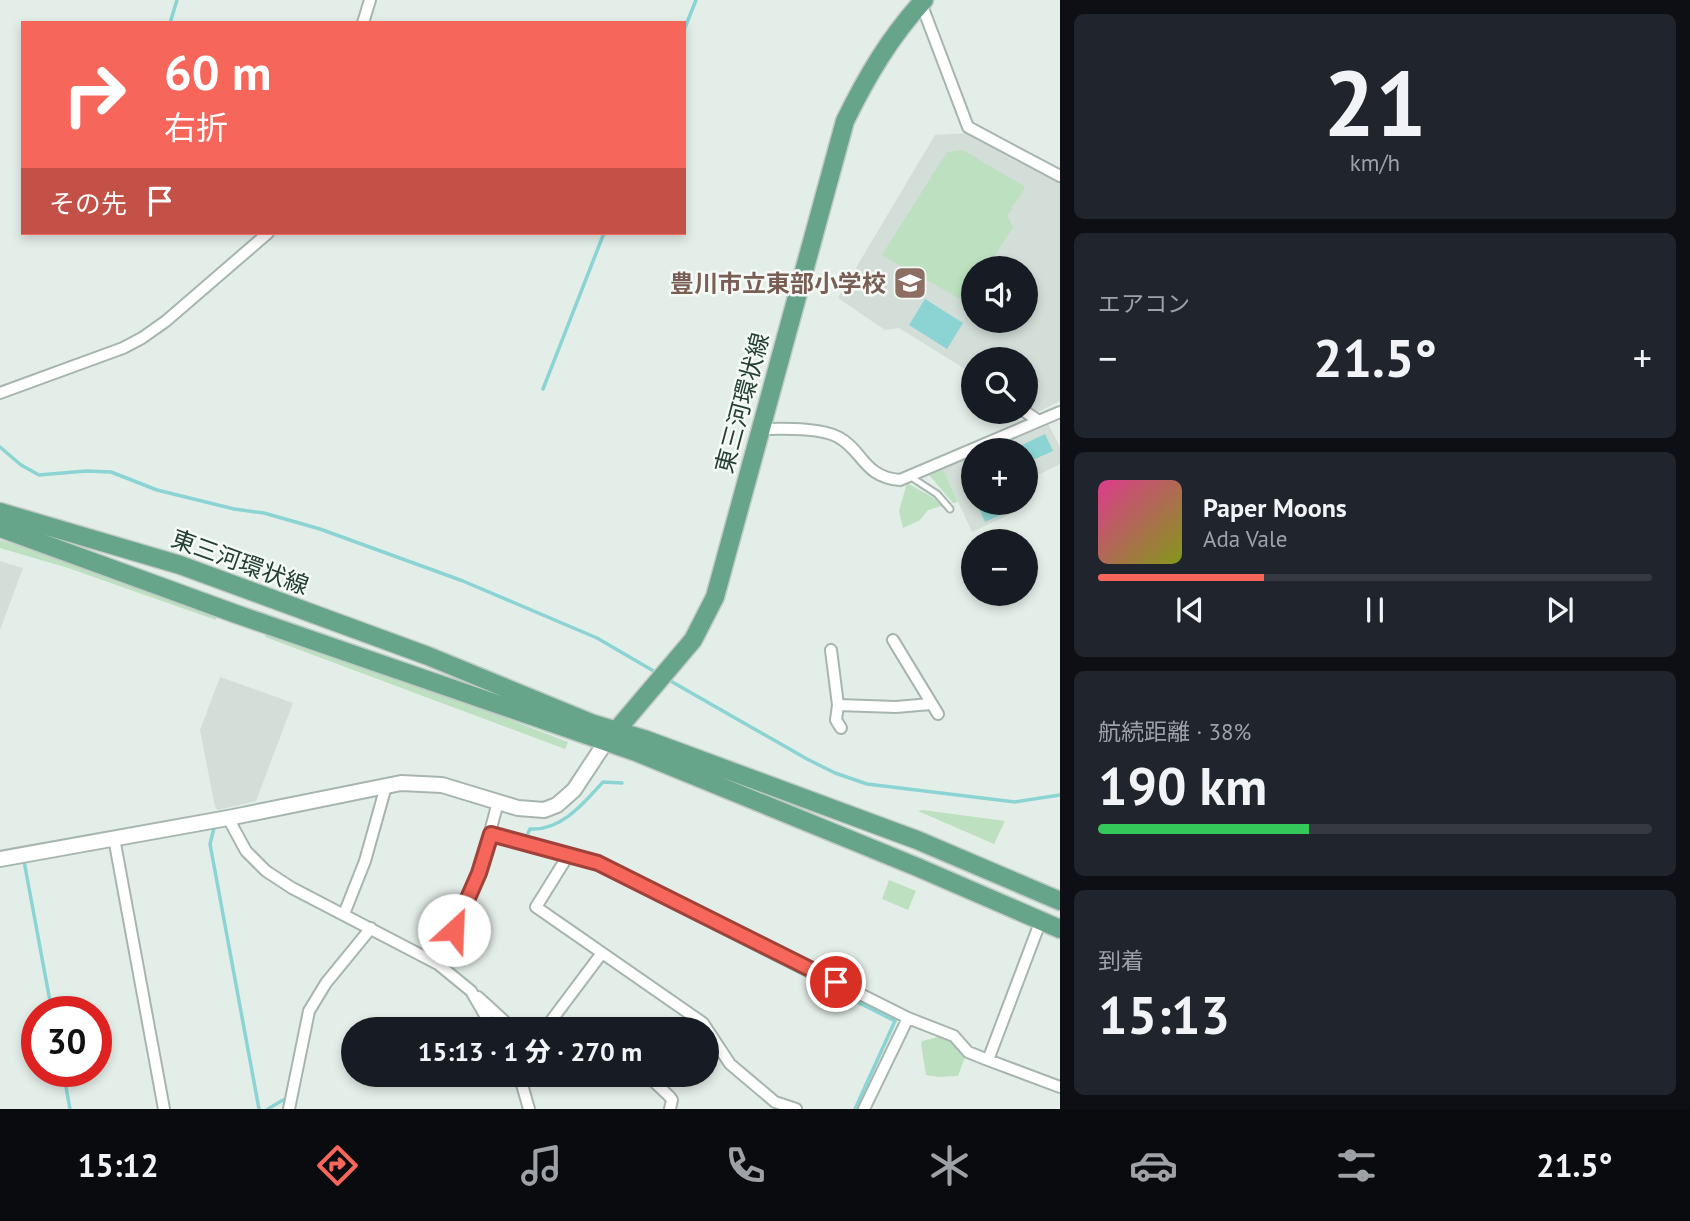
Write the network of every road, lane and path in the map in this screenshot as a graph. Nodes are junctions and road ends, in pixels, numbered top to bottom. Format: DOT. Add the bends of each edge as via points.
graph roads {
  1 [pos="370,0"];
  2 [pos="922,2"];
  3 [pos="364,21"];
  4 [pos="1060,176"];
  5 [pos="266,235"];
  6 [pos="0,393"];
  7 [pos="1060,412"];
  8 [pos="1039,421"];
  9 [pos="761,429"];
  10 [pos="911,477"];
  11 [pos="950,509"];
  12 [pos="0,512"];
  13 [pos="0,528"];
  14 [pos="893,640"];
  15 [pos="831,650"];
  16 [pos="931,704"];
  17 [pos="838,705"];
  18 [pos="939,714"];
  19 [pos="841,728"];
  20 [pos="611,737"];
  21 [pos="386,786"];
  22 [pos="498,802"];
  23 [pos="228,818"];
  24 [pos="491,834"];
  25 [pos="114,838"];
  26 [pos="569,854"];
  27 [pos="0,859"];
  28 [pos="1060,901"];
  29 [pos="344,914"];
  30 [pos="1041,920"];
  31 [pos="370,928"];
  32 [pos="1060,929"];
  33 [pos="602,953"];
  34 [pos="438,964"];
  35 [pos="471,991"];
  36 [pos="486,1017"];
  37 [pos="500,1017"];
  38 [pos="554,1017"];
  39 [pos="908,1018"];
  40 [pos="988,1060"];
  41 [pos="523,1087"];
  42 [pos="660,1087"];
  43 [pos="1060,1087"];
  44 [pos="771,1105"];
  45 [pos="164,1109"];
  46 [pos="289,1109"];
  47 [pos="529,1109"];
  48 [pos="670,1109"];
  49 [pos="796,1109"];
  50 [pos="864,1109"];
  1 -- 3 [label="street"];
  2 -- 4 [label="street" via="968,127"];
  2 -- 9 [label="main road, 東三河環状線" via="887,44 845,121"];
  5 -- 6 [label="street" via="142,338"];
  7 -- 8 [label="street"];
  8 -- 10 [label="street"];
  9 -- 10 [label="street" via="837,436 877,474 892,479"];
  9 -- 20 [label="main road, 東三河環状線" via="715,597 693,640"];
  10 -- 11 [label="lane"];
  12 -- 20 [label="main road, 東三河環状線" via="180,565 428,656 591,723"];
  13 -- 20 [label="main road, 東三河環状線" via="236,614"];
  14 -- 16 [label="street"];
  15 -- 17 [label="street"];
  16 -- 17 [label="street"];
  16 -- 18 [label="street"];
  17 -- 19 [label="street" via="836,720"];
  20 -- 22 [label="street" via="574,790 556,805 538,811"];
  20 -- 28 [label="main road, 東三河環状線" via="917,840"];
  20 -- 30 [label="main road, 東三河環状線" via="636,752"];
  21 -- 22 [label="street" via="429,783"];
  21 -- 23 [label="street"];
  21 -- 29 [label="street"];
  22 -- 24 [label="street"];
  23 -- 25 [label="street"];
  23 -- 29 [label="street" via="246,851 266,871"];
  24 -- 26 [label="street"];
  24 -- 34 [label="street" via="463,913"];
  25 -- 27 [label="street"];
  25 -- 45 [label="street"];
  26 -- 33 [label="street" via="536,907"];
  26 -- 39 [label="street" via="598,863"];
  29 -- 31 [label="street"];
  30 -- 32 [label="main road, 東三河環状線"];
  30 -- 40 [label="street"];
  31 -- 34 [label="street"];
  31 -- 46 [label="street" via="309,1011"];
  33 -- 38 [label="street"];
  33 -- 44 [label="street" via="703,1023 730,1064"];
  34 -- 35 [label="street"];
  35 -- 36 [label="street"];
  35 -- 37 [label="street"];
  39 -- 40 [label="street" via="954,1035 968,1052"];
  39 -- 50 [label="street"];
  40 -- 43 [label="street"];
  41 -- 47 [label="street"];
  42 -- 48 [label="street" via="672,1100"];
  44 -- 49 [label="street"];
}
